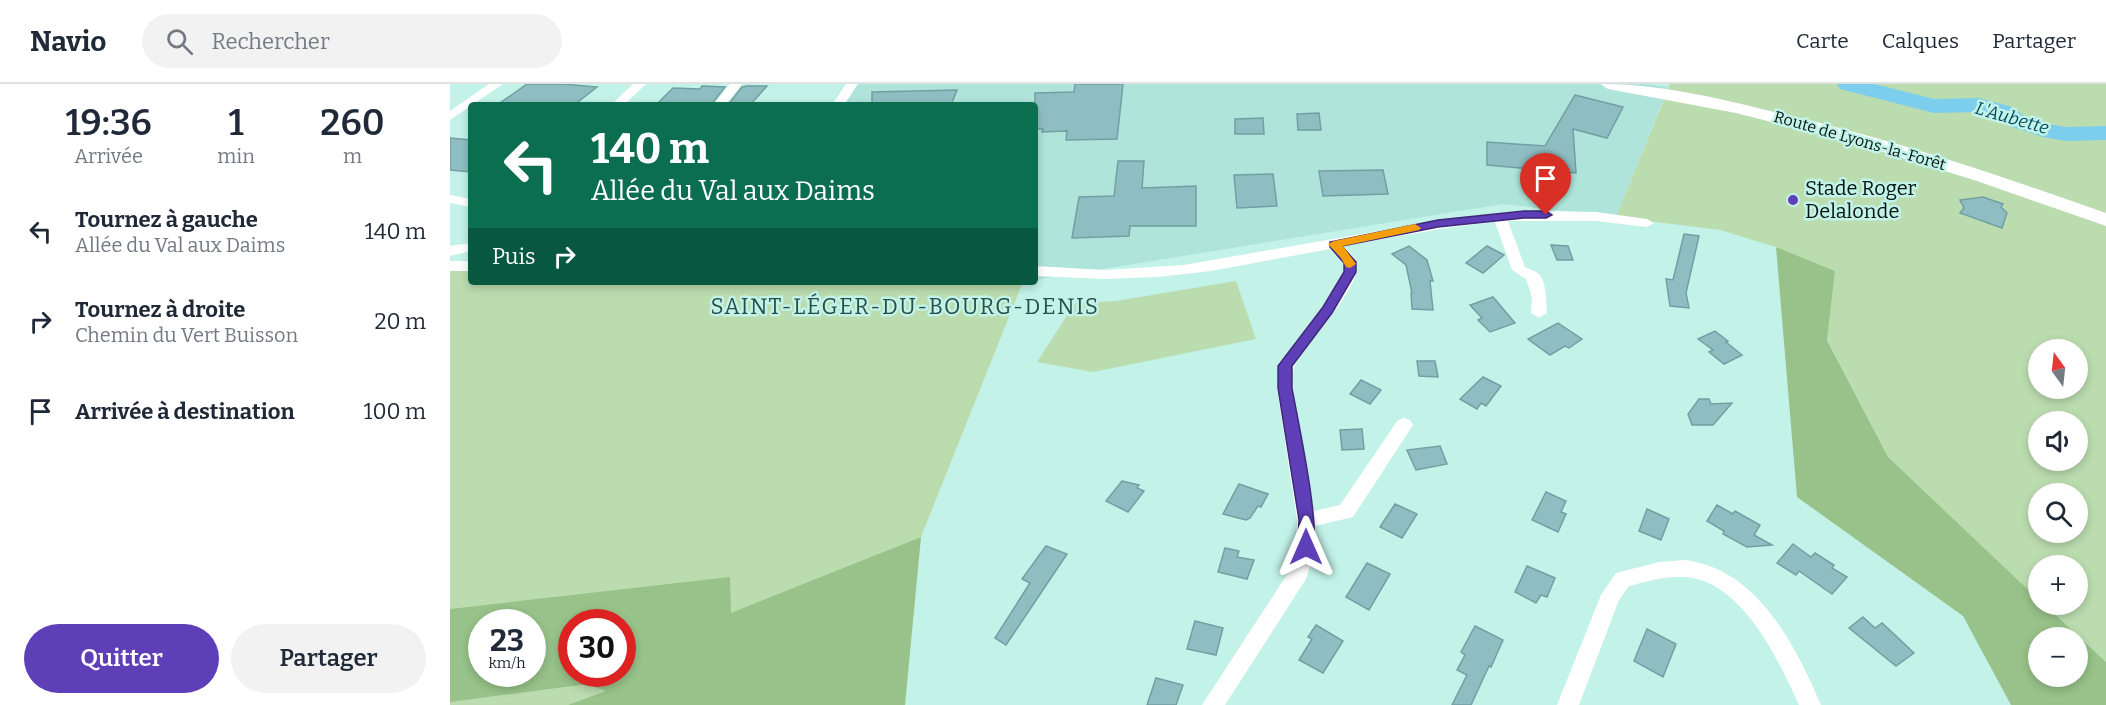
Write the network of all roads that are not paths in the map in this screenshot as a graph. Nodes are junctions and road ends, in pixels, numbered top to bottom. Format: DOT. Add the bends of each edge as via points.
graph roads {
  1 [pos="497,84"];
  2 [pos="640,84"];
  3 [pos="736,84"];
  4 [pos="852,84"];
  5 [pos="1608,84"];
  6 [pos="471,102"];
  7 [pos="620,102"];
  8 [pos="721,102"];
  9 [pos="840,102"];
  10 [pos="468,104"];
  11 [pos="450,117"];
  12 [pos="450,199"];
  13 [pos="468,202"];
  14 [pos="1500,217"];
  15 [pos="2106,220"];
  16 [pos="1647,222"];
  17 [pos="1334,244"];
  18 [pos="468,248"];
  19 [pos="450,251"];
  20 [pos="450,266"];
  21 [pos="468,266"];
  22 [pos="1038,272"];
  23 [pos="1539,314"];
  24 [pos="1404,426"];
  25 [pos="1306,520"];
  26 [pos="1213,705"];
  27 [pos="1568,705"];
  28 [pos="1810,705"];
  1 -- 6 [label="street"];
  2 -- 7 [label="street"];
  3 -- 8 [label="street"];
  4 -- 9 [label="street"];
  5 -- 15 [label="main road, Route de Lyons-la-Forêt" via="1821,127 1950,164"];
  10 -- 11 [label="street"];
  12 -- 13 [label="street"];
  14 -- 16 [label="street" via="1591,215"];
  14 -- 17 [label="street" via="1438,223"];
  14 -- 23 [label="street" via="1519,270 1533,276"];
  17 -- 22 [label="street" via="1177,271 1111,275"];
  17 -- 25 [label="street" via="1350,262 1350,272 1328,310 1285,366"];
  18 -- 19 [label="street"];
  20 -- 21 [label="street"];
  24 -- 25 [label="street" via="1346,512"];
  25 -- 26 [label="street" via="1306,547 1299,573"];
  27 -- 28 [label="street" via="1611,595 1623,579 1678,569 1719,577 1738,590 1785,654"];
}
